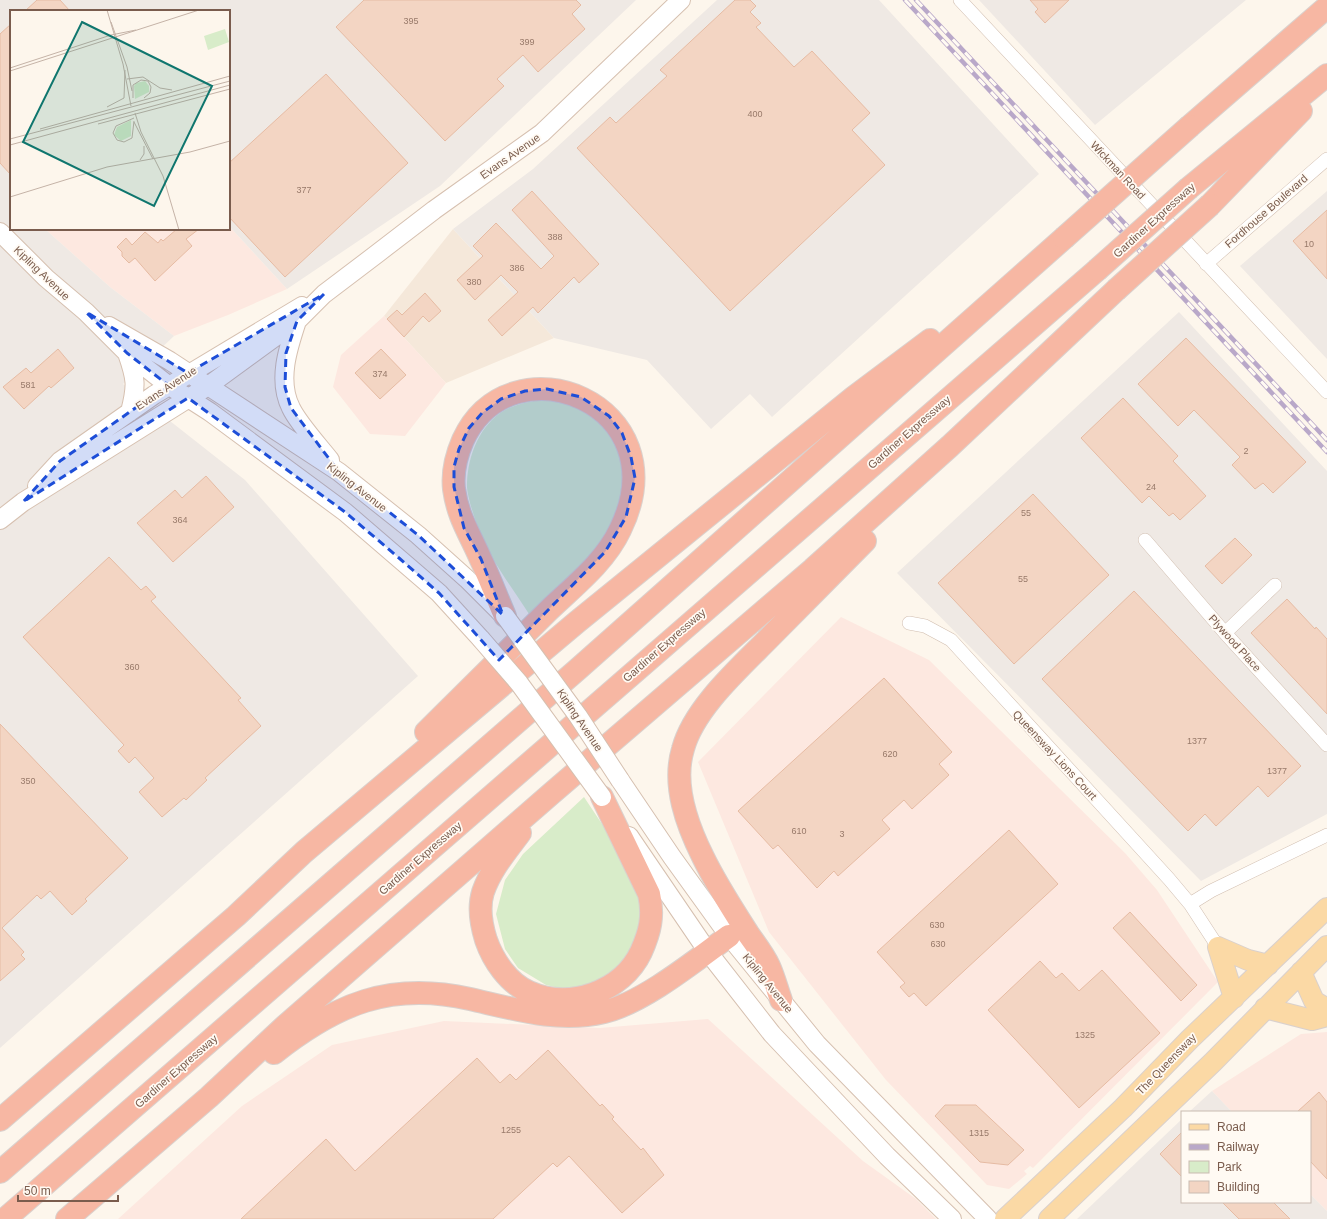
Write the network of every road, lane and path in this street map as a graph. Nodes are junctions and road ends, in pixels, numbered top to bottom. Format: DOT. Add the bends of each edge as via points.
graph roads {
  1 [pos="681,0"];
  2 [pos="960,0"];
  3 [pos="1327,7"];
  4 [pos="1327,75"];
  5 [pos="1327,83"];
  6 [pos="1327,159"];
  7 [pos="0,232"];
  8 [pos="1064,238"];
  9 [pos="1206,264"];
  10 [pos="324,294"];
  11 [pos="86,312"];
  12 [pos="297,322"];
  13 [pos="127,353"];
  14 [pos="188,373"];
  15 [pos="168,385"];
  16 [pos="208,386"];
  17 [pos="1327,392"];
  18 [pos="188,398"];
  19 [pos="130,412"];
  20 [pos="950,446"];
  21 [pos="339,472"];
  22 [pos="23,502"];
  23 [pos="0,520"];
  24 [pos="1145,540"];
  25 [pos="1275,586"];
  26 [pos="505,616"];
  27 [pos="909,623"];
  28 [pos="1225,633"];
  29 [pos="1327,745"];
  30 [pos="552,793"];
  31 [pos="602,797"];
  32 [pos="1327,835"];
  33 [pos="304,852"];
  34 [pos="1190,904"];
  35 [pos="1327,908"];
  36 [pos="729,936"];
  37 [pos="1327,946"];
  38 [pos="1218,947"];
  39 [pos="708,952"];
  40 [pos="1268,965"];
  41 [pos="1301,972"];
  42 [pos="1234,998"];
  43 [pos="781,1000"];
  44 [pos="1265,1008"];
  45 [pos="1327,1009"];
  46 [pos="1327,1016"];
  47 [pos="209,1097"];
  48 [pos="0,1120"];
  49 [pos="0,1172"];
  50 [pos="5,1219"];
  51 [pos="67,1219"];
  52 [pos="952,1219"];
  53 [pos="988,1219"];
  54 [pos="1005,1219"];
  55 [pos="1049,1219"];
  1 -- 10 [label="main road, Evans Avenue" via="542,133 434,210"];
  2 -- 9 [label="street, Wickman Road"];
  3 -- 8 [label="highway, bridge"];
  4 -- 50 [label="highway, Gardiner Expressway, bridge" via="1189,188"];
  5 -- 20 [label="highway, bridge" via="1210,205"];
  6 -- 9 [label="street, Fordhouse Boulevard"];
  7 -- 11 [label="main road, Kipling Avenue" via="46,278"];
  8 -- 33 [label="highway" via="854,397 583,617"];
  8 -- 49 [label="highway" via="578,669"];
  9 -- 17 [label="street, Wickman Road"];
  10 -- 12 [label="main road, Evans Avenue"];
  10 -- 14 [label="main road, Evans Avenue"];
  11 -- 13 [label="main road, Kipling Avenue"];
  11 -- 14 [label="main road, Kipling Avenue"];
  12 -- 16 [label="main road, Evans Avenue"];
  12 -- 21 [label="main road" via="286,352 285,387 291,408"];
  13 -- 15 [label="main road, Kipling Avenue"];
  13 -- 19 [label="main road" via="135,376 136,390"];
  14 -- 15 [label="main road, Evans Avenue"];
  14 -- 16 [label="main road, Kipling Avenue"];
  15 -- 18 [label="main road, Kipling Avenue"];
  15 -- 19 [label="main road, Evans Avenue"];
  16 -- 18 [label="main road, Evans Avenue"];
  16 -- 21 [label="main road, Kipling Avenue"];
  18 -- 22 [label="main road, Evans Avenue"];
  18 -- 31 [label="main road, Kipling Avenue, bridge" via="345,512 439,593 519,683"];
  19 -- 22 [label="main road, Evans Avenue" via="60,461"];
  20 -- 30 [label="highway" via="813,569"];
  20 -- 43 [label="highway" via="870,535 741,666 704,708 690,730 682,750 682,800 702,857 769,966"];
  21 -- 26 [label="main road, Kipling Avenue" via="418,535"];
  22 -- 23 [label="main road, Evans Avenue"];
  24 -- 28 [label="street, Plywood Place"];
  25 -- 28 [label="street"];
  26 -- 33 [label="highway" via="481,559 464,528 454,488 454,467 469,428 482,413 501,399 525,391 547,389 567,392 581,397 609,416 622,433 631,457 634,478 631,500 620,532 590,570"];
  26 -- 36 [label="main road, Kipling Avenue, bridge" via="578,716 672,857"];
  27 -- 34 [label="street, Queensway Lions Court" via="925,626 951,640"];
  28 -- 29 [label="street, Plywood Place"];
  30 -- 31 [label="highway" via="497,863 483,894 480,909 482,928 497,962 518,985 529,992 548,998 572,999 589,995 619,981 636,962 648,937 652,920 649,894"];
  30 -- 47 [label="highway" via="285,1026"];
  31 -- 39 [label="main road, Kipling Avenue"];
  32 -- 34 [label="street" via="1211,891"];
  33 -- 48 [label="highway" via="236,916"];
  34 -- 38 [label="street"];
  35 -- 40 [label="main road, The Queensway"];
  36 -- 39 [label="highway"];
  36 -- 43 [label="main road, Kipling Avenue"];
  37 -- 41 [label="main road"];
  38 -- 40 [label="main road" via="1248,960"];
  38 -- 42 [label="main road"];
  39 -- 47 [label="highway" via="626,1005 566,1018 437,993 396,993 366,1000 345,1007 292,1039 263,1062"];
  39 -- 52 [label="main road, Kipling Avenue" via="772,1034 887,1156"];
  40 -- 42 [label="main road, The Queensway"];
  41 -- 44 [label="main road"];
  41 -- 45 [label="main road" via="1314,1001"];
  42 -- 54 [label="main road, The Queensway" via="1123,1108"];
  43 -- 53 [label="main road, Kipling Avenue" via="817,1044"];
  44 -- 46 [label="main road" via="1312,1020"];
  44 -- 55 [label="main road" via="1208,1067"];
  47 -- 51 [label="highway"];
}
